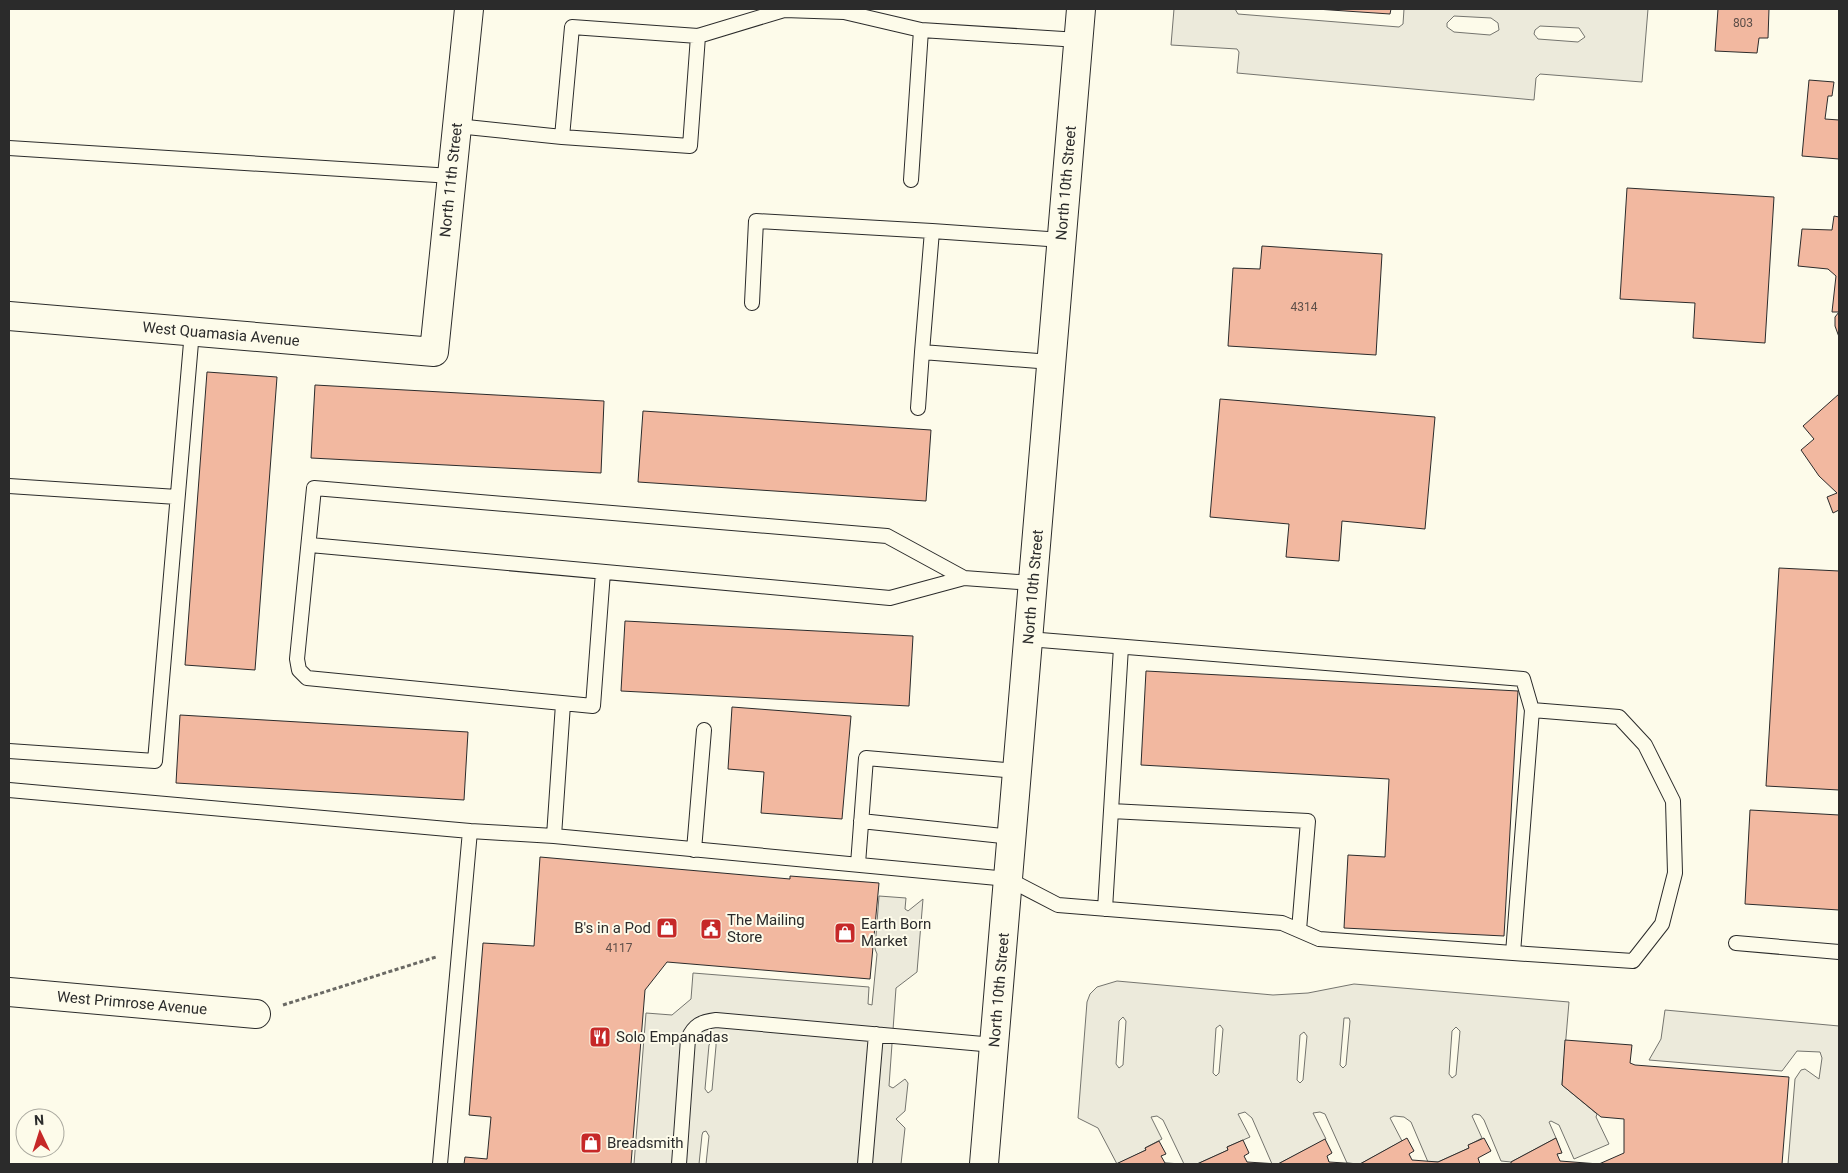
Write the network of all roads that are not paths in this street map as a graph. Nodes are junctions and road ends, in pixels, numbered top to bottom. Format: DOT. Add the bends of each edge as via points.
graph roads {
  1 [pos="469,9"];
  2 [pos="1081,9"];
  3 [pos="921,30"];
  4 [pos="698,36"];
  5 [pos="1078,40"];
  6 [pos="457,126"];
  7 [pos="562,137"];
  8 [pos="9,148"];
  9 [pos="452,176"];
  10 [pos="911,180"];
  11 [pos="932,231"];
  12 [pos="1062,240"];
  13 [pos="752,303"];
  14 [pos="9,316"];
  15 [pos="192,332"];
  16 [pos="434,352"];
  17 [pos="922,352"];
  18 [pos="1051,362"];
  19 [pos="918,408"];
  20 [pos="9,486"];
  21 [pos="178,497"];
  22 [pos="310,545"];
  23 [pos="603,572"];
  24 [pos="964,578"];
  25 [pos="1033,583"];
  26 [pos="1028,639"];
  27 [pos="1122,647"];
  28 [pos="563,704"];
  29 [pos="1532,710"];
  30 [pos="704,730"];
  31 [pos="9,750"];
  32 [pos="1017,771"];
  33 [pos="9,790"];
  34 [pos="1111,811"];
  35 [pos="861,821"];
  36 [pos="470,831"];
  37 [pos="554,836"];
  38 [pos="1012,837"];
  39 [pos="694,850"];
  40 [pos="858,864"];
  41 [pos="1008,879"];
  42 [pos="1104,909"];
  43 [pos="1299,930"];
  44 [pos="1736,944"];
  45 [pos="1839,952"];
  46 [pos="1513,953"];
  47 [pos="9,992"];
  48 [pos="256,1014"];
  49 [pos="876,1034"];
  50 [pos="994,1045"];
  51 [pos="440,1164"];
  52 [pos="679,1164"];
  53 [pos="865,1164"];
  54 [pos="984,1164"];
  1 -- 6 [label="main road, North 11th Street"];
  2 -- 5 [label="main road, North 10th Street"];
  3 -- 4 [label="lane" via="844,12 784,10"];
  3 -- 5 [label="lane"];
  3 -- 10 [label="lane"];
  4 -- 7 [label="lane" via="572,27"];
  4 -- 7 [label="lane" via="690,146"];
  5 -- 12 [label="main road, North 10th Street"];
  6 -- 7 [label="lane"];
  6 -- 9 [label="main road, North 11th Street"];
  8 -- 9 [label="lane"];
  9 -- 16 [label="main road, North 11th Street"];
  11 -- 12 [label="lane"];
  11 -- 13 [label="lane" via="756,221"];
  11 -- 17 [label="lane"];
  12 -- 18 [label="main road, North 10th Street"];
  14 -- 15 [label="main road, West Quamasia Avenue"];
  15 -- 16 [label="main road, West Quamasia Avenue"];
  15 -- 21 [label="lane"];
  17 -- 18 [label="lane"];
  17 -- 19 [label="lane"];
  18 -- 25 [label="main road, North 10th Street"];
  20 -- 21 [label="lane"];
  21 -- 31 [label="lane" via="154,761"];
  22 -- 23 [label="lane"];
  22 -- 24 [label="lane" via="314,488 887,536"];
  22 -- 28 [label="lane" via="297,659 298,670 307,678"];
  23 -- 24 [label="lane" via="890,598"];
  23 -- 28 [label="lane" via="593,706"];
  24 -- 25 [label="lane"];
  25 -- 26 [label="main road, North 10th Street"];
  26 -- 27 [label="lane"];
  26 -- 32 [label="main road, North 10th Street"];
  27 -- 29 [label="lane" via="1523,679"];
  27 -- 34 [label="lane"];
  28 -- 37 [label="lane"];
  29 -- 46 [label="lane"];
  29 -- 46 [label="lane" via="1619,717 1645,745 1674,802 1675,873 1662,924 1633,961"];
  30 -- 39 [label="lane"];
  32 -- 35 [label="lane" via="866,758"];
  32 -- 38 [label="main road, North 10th Street"];
  33 -- 36 [label="lane"];
  34 -- 42 [label="lane"];
  34 -- 43 [label="lane" via="1308,821"];
  35 -- 38 [label="lane"];
  35 -- 40 [label="lane"];
  36 -- 37 [label="lane"];
  36 -- 51 [label="lane"];
  37 -- 39 [label="lane"];
  38 -- 41 [label="main road, North 10th Street"];
  39 -- 40 [label="lane"];
  40 -- 41 [label="lane"];
  41 -- 42 [label="lane" via="1058,905"];
  41 -- 50 [label="main road, North 10th Street"];
  42 -- 43 [label="lane" via="1282,923"];
  43 -- 46 [label="lane" via="1319,939"];
  44 -- 45 [label="lane"];
  47 -- 48 [label="main road, West Primrose Avenue"];
  49 -- 50 [label="lane"];
  49 -- 52 [label="lane" via="716,1020 693,1028 688,1039"];
  49 -- 53 [label="lane"];
  50 -- 54 [label="main road, North 10th Street"];
}
